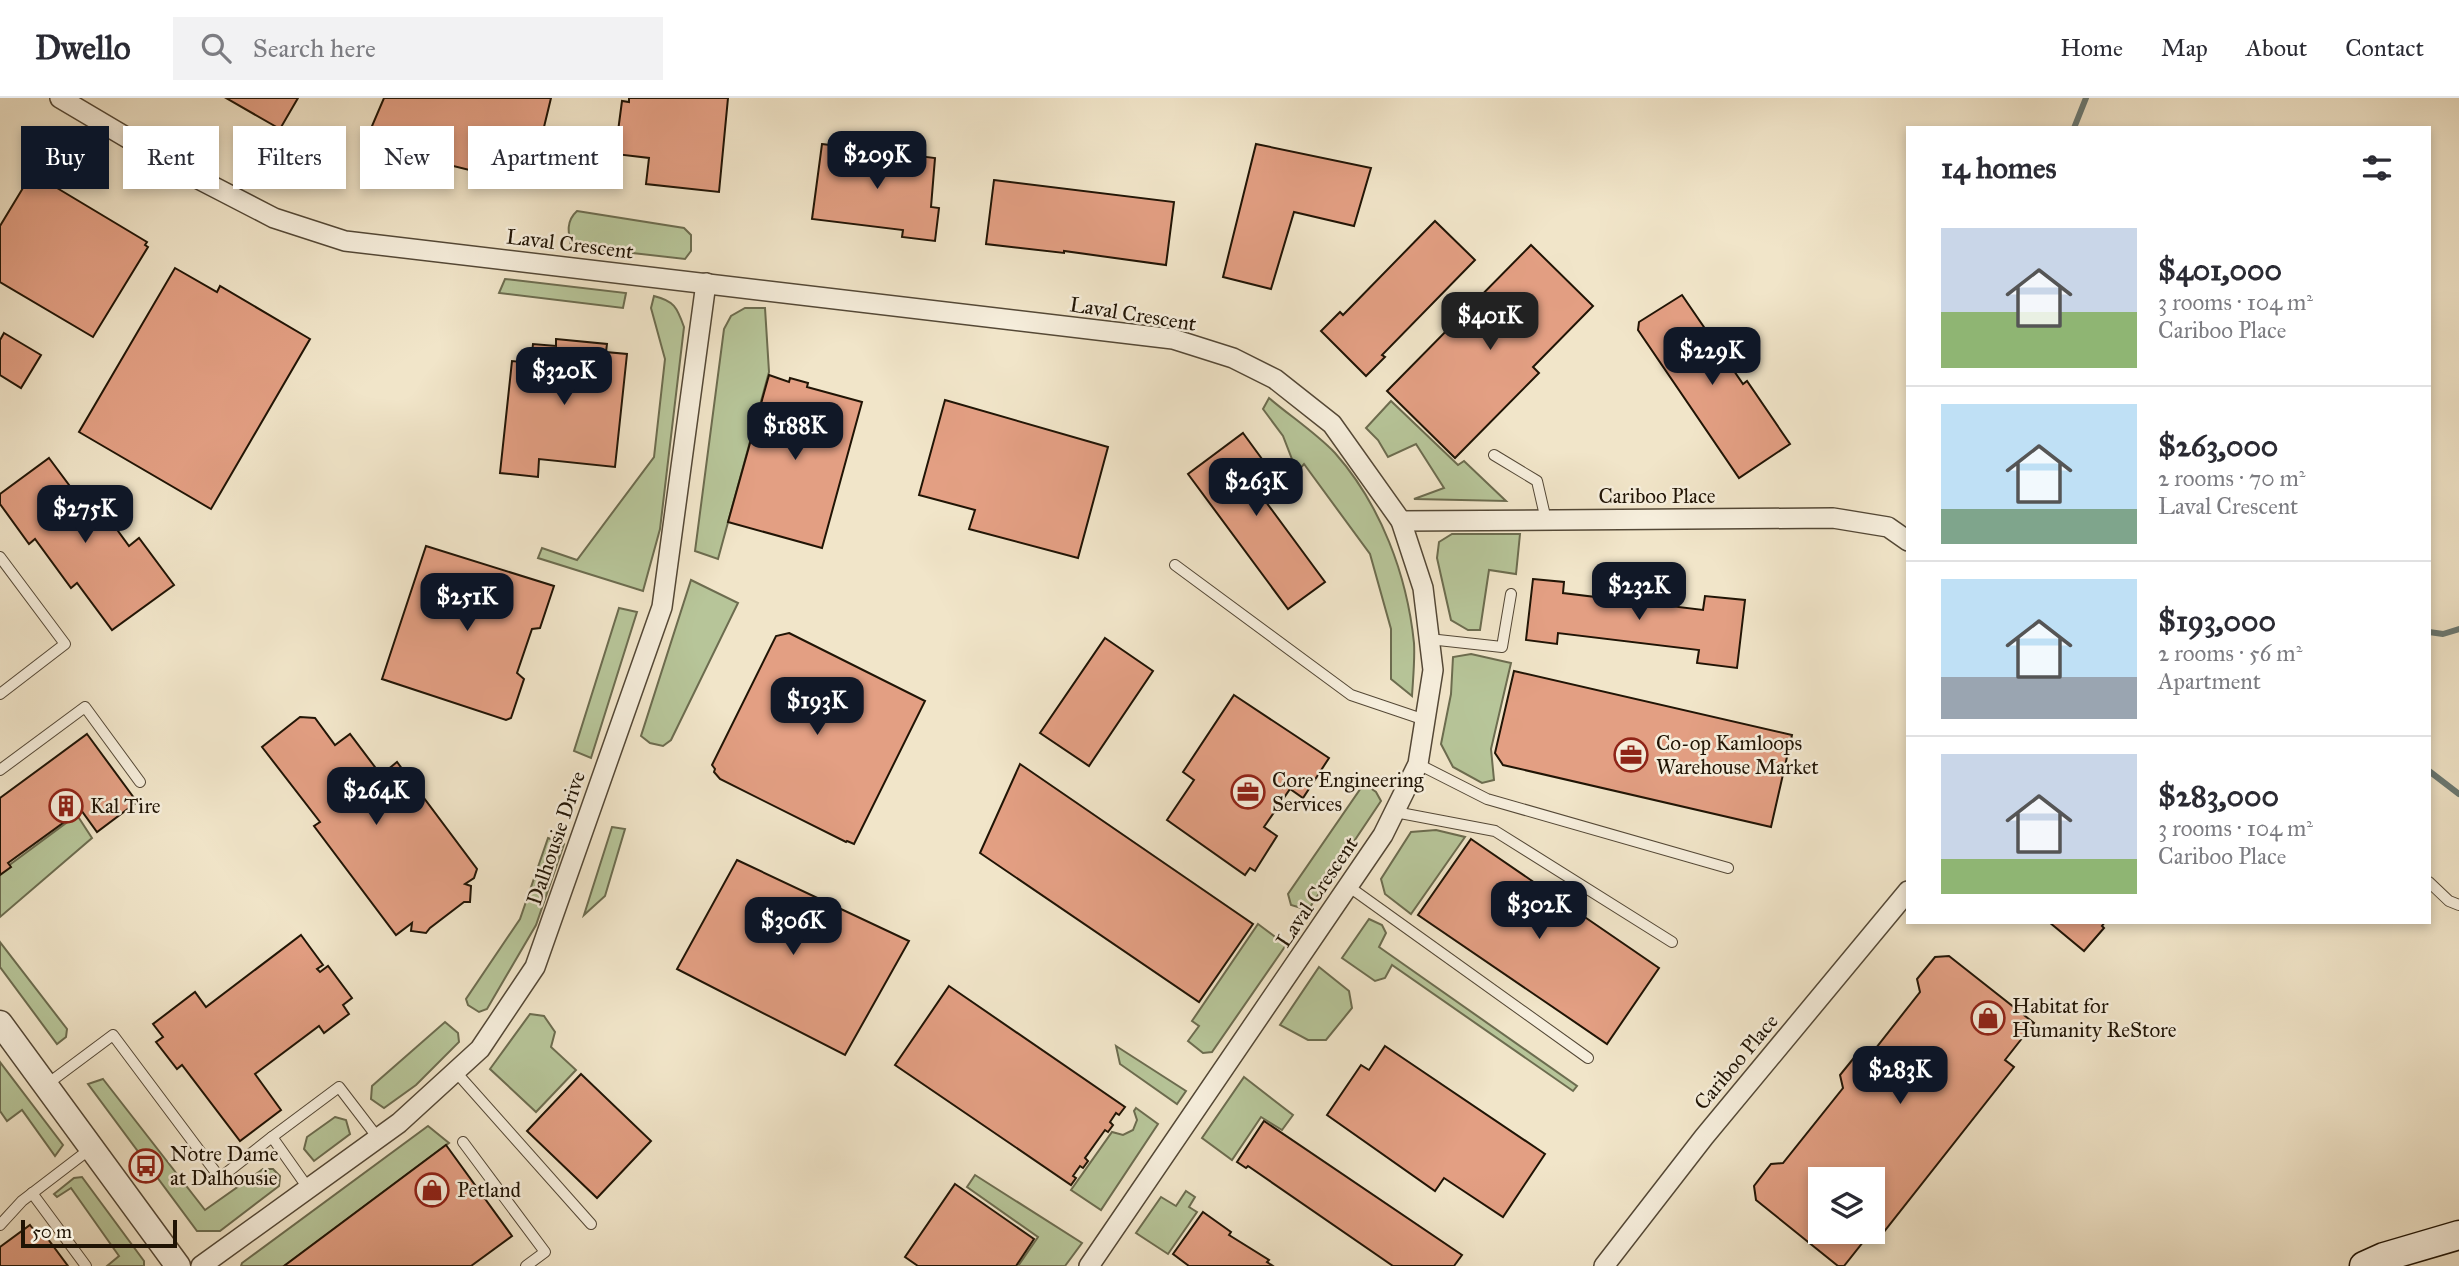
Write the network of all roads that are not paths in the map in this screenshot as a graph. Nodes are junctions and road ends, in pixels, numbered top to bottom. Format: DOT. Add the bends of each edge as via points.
graph roads {
  1 [pos="61,98"];
  2 [pos="706,282"];
  3 [pos="1494,455"];
  4 [pos="1546,520"];
  5 [pos="1401,521"];
  6 [pos="1906,540"];
  7 [pos="0,557"];
  8 [pos="1175,565"];
  9 [pos="1511,594"];
  10 [pos="1429,639"];
  11 [pos="0,694"];
  12 [pos="1425,720"];
  13 [pos="1418,764"];
  14 [pos="0,769"];
  15 [pos="140,782"];
  16 [pos="1395,812"];
  17 [pos="1728,868"];
  18 [pos="2431,884"];
  19 [pos="1348,886"];
  20 [pos="1906,893"];
  21 [pos="2459,905"];
  22 [pos="1672,942"];
  23 [pos="0,1023"];
  24 [pos="1588,1058"];
  25 [pos="455,1071"];
  26 [pos="46,1085"];
  27 [pos="272,1137"];
  28 [pos="378,1138"];
  29 [pos="463,1142"];
  30 [pos="92,1148"];
  31 [pos="309,1188"];
  32 [pos="32,1193"];
  33 [pos="591,1224"];
  34 [pos="0,1225"];
  35 [pos="2459,1236"];
  36 [pos="86,1266"];
  37 [pos="178,1266"];
  38 [pos="201,1266"];
  39 [pos="526,1266"];
  40 [pos="1089,1266"];
  41 [pos="1604,1266"];
  42 [pos="2364,1266"];
  1 -- 2 [label="street, Laval Crescent" via="274,218 345,241"];
  2 -- 5 [label="street, Laval Crescent" via="1173,339 1233,358 1275,379 1332,425"];
  2 -- 25 [label="street, Dalhousie Drive" via="662,607 535,967 480,1049"];
  3 -- 4 [label="lane" via="1537,481"];
  4 -- 5 [label="street, Cariboo Place"];
  4 -- 6 [label="street, Cariboo Place" via="1833,518 1888,527"];
  5 -- 10 [label="street, Laval Crescent" via="1423,588"];
  7 -- 11 [label="lane" via="65,644"];
  8 -- 12 [label="lane" via="1351,695"];
  9 -- 10 [label="lane" via="1502,647"];
  10 -- 12 [label="street, Laval Crescent" via="1433,670"];
  12 -- 13 [label="street, Laval Crescent"];
  13 -- 16 [label="street, Laval Crescent"];
  13 -- 17 [label="lane" via="1487,799"];
  14 -- 15 [label="lane" via="85,707"];
  16 -- 19 [label="street, Laval Crescent"];
  16 -- 22 [label="lane" via="1495,831"];
  18 -- 21 [label="lane"];
  19 -- 24 [label="lane"];
  19 -- 40 [label="street, Laval Crescent"];
  20 -- 41 [label="street, Cariboo Place" via="1704,1137"];
  23 -- 26 [label="street"];
  25 -- 28 [label="street, Dalhousie Drive"];
  25 -- 33 [label="lane"];
  26 -- 27 [label="lane" via="113,1034 220,1178"];
  26 -- 30 [label="street"];
  27 -- 28 [label="lane" via="339,1087"];
  27 -- 31 [label="lane"];
  28 -- 31 [label="street, Dalhousie Drive"];
  29 -- 39 [label="lane" via="545,1252"];
  30 -- 32 [label="lane"];
  30 -- 37 [label="street"];
  31 -- 38 [label="street, Dalhousie Drive"];
  32 -- 34 [label="lane"];
  32 -- 36 [label="lane"];
  35 -- 42 [label="main road"];
}
